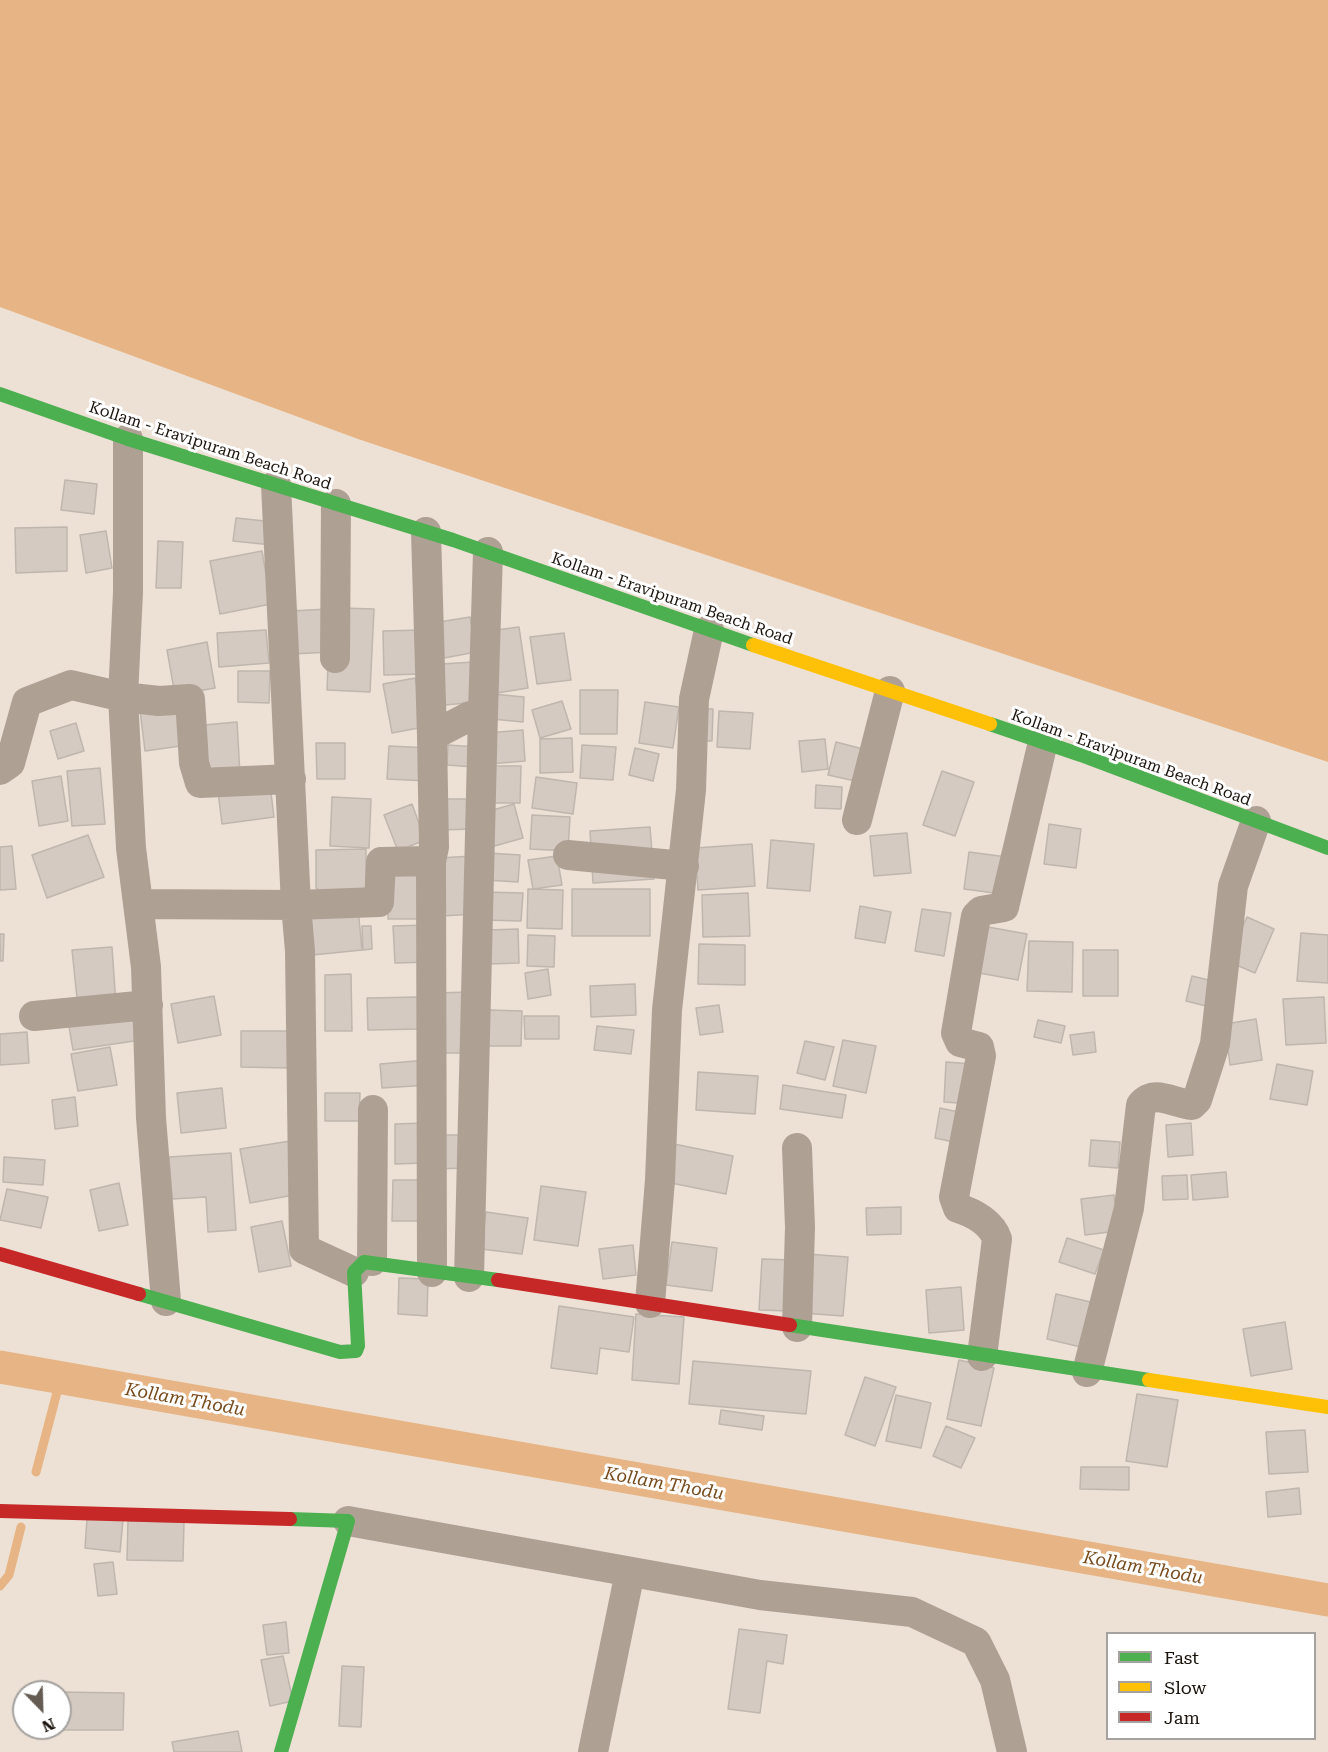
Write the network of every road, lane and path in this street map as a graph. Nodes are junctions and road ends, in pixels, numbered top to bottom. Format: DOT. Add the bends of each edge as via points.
graph roads {
  1 [pos="0,394"];
  2 [pos="128,439"];
  3 [pos="276,485"];
  4 [pos="336,504"];
  5 [pos="426,532"];
  6 [pos="488,552"];
  7 [pos="709,630"];
  8 [pos="334,658"];
  9 [pos="890,691"];
  10 [pos="123,697"];
  11 [pos="483,713"];
  12 [pos="432,736"];
  13 [pos="1042,742"];
  14 [pos="0,770"];
  15 [pos="291,779"];
  16 [pos="857,820"];
  17 [pos="1256,821"];
  18 [pos="1328,848"];
  19 [pos="568,855"];
  20 [pos="431,861"];
  21 [pos="684,866"];
  22 [pos="139,904"];
  23 [pos="296,905"];
  24 [pos="148,1005"];
  25 [pos="33,1016"];
  26 [pos="373,1110"];
  27 [pos="797,1148"];
  28 [pos="0,1254"];
  29 [pos="363,1267"];
  30 [pos="432,1272"];
  31 [pos="469,1277"];
  32 [pos="166,1301"];
  33 [pos="650,1303"];
  34 [pos="797,1327"];
  35 [pos="982,1356"];
  36 [pos="1088,1371"];
  37 [pos="1328,1407"];
  38 [pos="0,1511"];
  39 [pos="348,1521"];
  40 [pos="630,1572"];
  41 [pos="281,1752"];
  42 [pos="593,1752"];
  43 [pos="1012,1752"];
  1 -- 2 [label="street, Kollam - Eravipuram Beach Road"];
  2 -- 3 [label="street, Kollam - Eravipuram Beach Road"];
  2 -- 10 [label="street"];
  3 -- 4 [label="street, Kollam - Eravipuram Beach Road"];
  3 -- 15 [label="street"];
  4 -- 5 [label="street, Kollam - Eravipuram Beach Road"];
  4 -- 8 [label="street"];
  5 -- 6 [label="street, Kollam - Eravipuram Beach Road"];
  5 -- 12 [label="street"];
  6 -- 7 [label="street, Kollam - Eravipuram Beach Road"];
  6 -- 11 [label="street"];
  7 -- 9 [label="street, Kollam - Eravipuram Beach Road"];
  7 -- 21 [label="street" via="694,699"];
  9 -- 13 [label="street, Kollam - Eravipuram Beach Road"];
  9 -- 16 [label="street"];
  10 -- 14 [label="street" via="71,685 27,702 9,764"];
  10 -- 15 [label="street" via="190,699 194,763 200,783"];
  10 -- 22 [label="street" via="131,848"];
  11 -- 12 [label="street"];
  11 -- 31 [label="street"];
  12 -- 20 [label="street"];
  13 -- 17 [label="street, Kollam - Eravipuram Beach Road"];
  13 -- 35 [label="street" via="1004,907 981,911 976,916 956,1033 960,1042 979,1047 981,1056 954,1197 958,1208 987,1222 997,1239"];
  15 -- 23 [label="street"];
  17 -- 18 [label="street, Kollam - Eravipuram Beach Road"];
  17 -- 36 [label="street" via="1233,886 1215,1044 1197,1100 1192,1105 1182,1105 1155,1095 1142,1105 1129,1208"];
  19 -- 21 [label="street"];
  20 -- 23 [label="street" via="381,862 379,902"];
  20 -- 30 [label="street"];
  21 -- 33 [label="street" via="667,1010"];
  22 -- 23 [label="street"];
  22 -- 24 [label="street"];
  23 -- 29 [label="street" via="304,1249"];
  24 -- 25 [label="street"];
  24 -- 32 [label="street" via="151,1118"];
  26 -- 29 [label="street"];
  27 -- 34 [label="street"];
  28 -- 32 [label="street"];
  29 -- 30 [label="street"];
  29 -- 32 [label="street" via="356,1351 340,1352"];
  30 -- 31 [label="street"];
  31 -- 33 [label="street"];
  33 -- 34 [label="street"];
  34 -- 35 [label="street"];
  35 -- 36 [label="street"];
  36 -- 37 [label="street"];
  38 -- 39 [label="street"];
  39 -- 40 [label="street"];
  39 -- 41 [label="street"];
  40 -- 42 [label="street"];
  40 -- 43 [label="street" via="760,1595 912,1612 976,1642 995,1680"];
}
